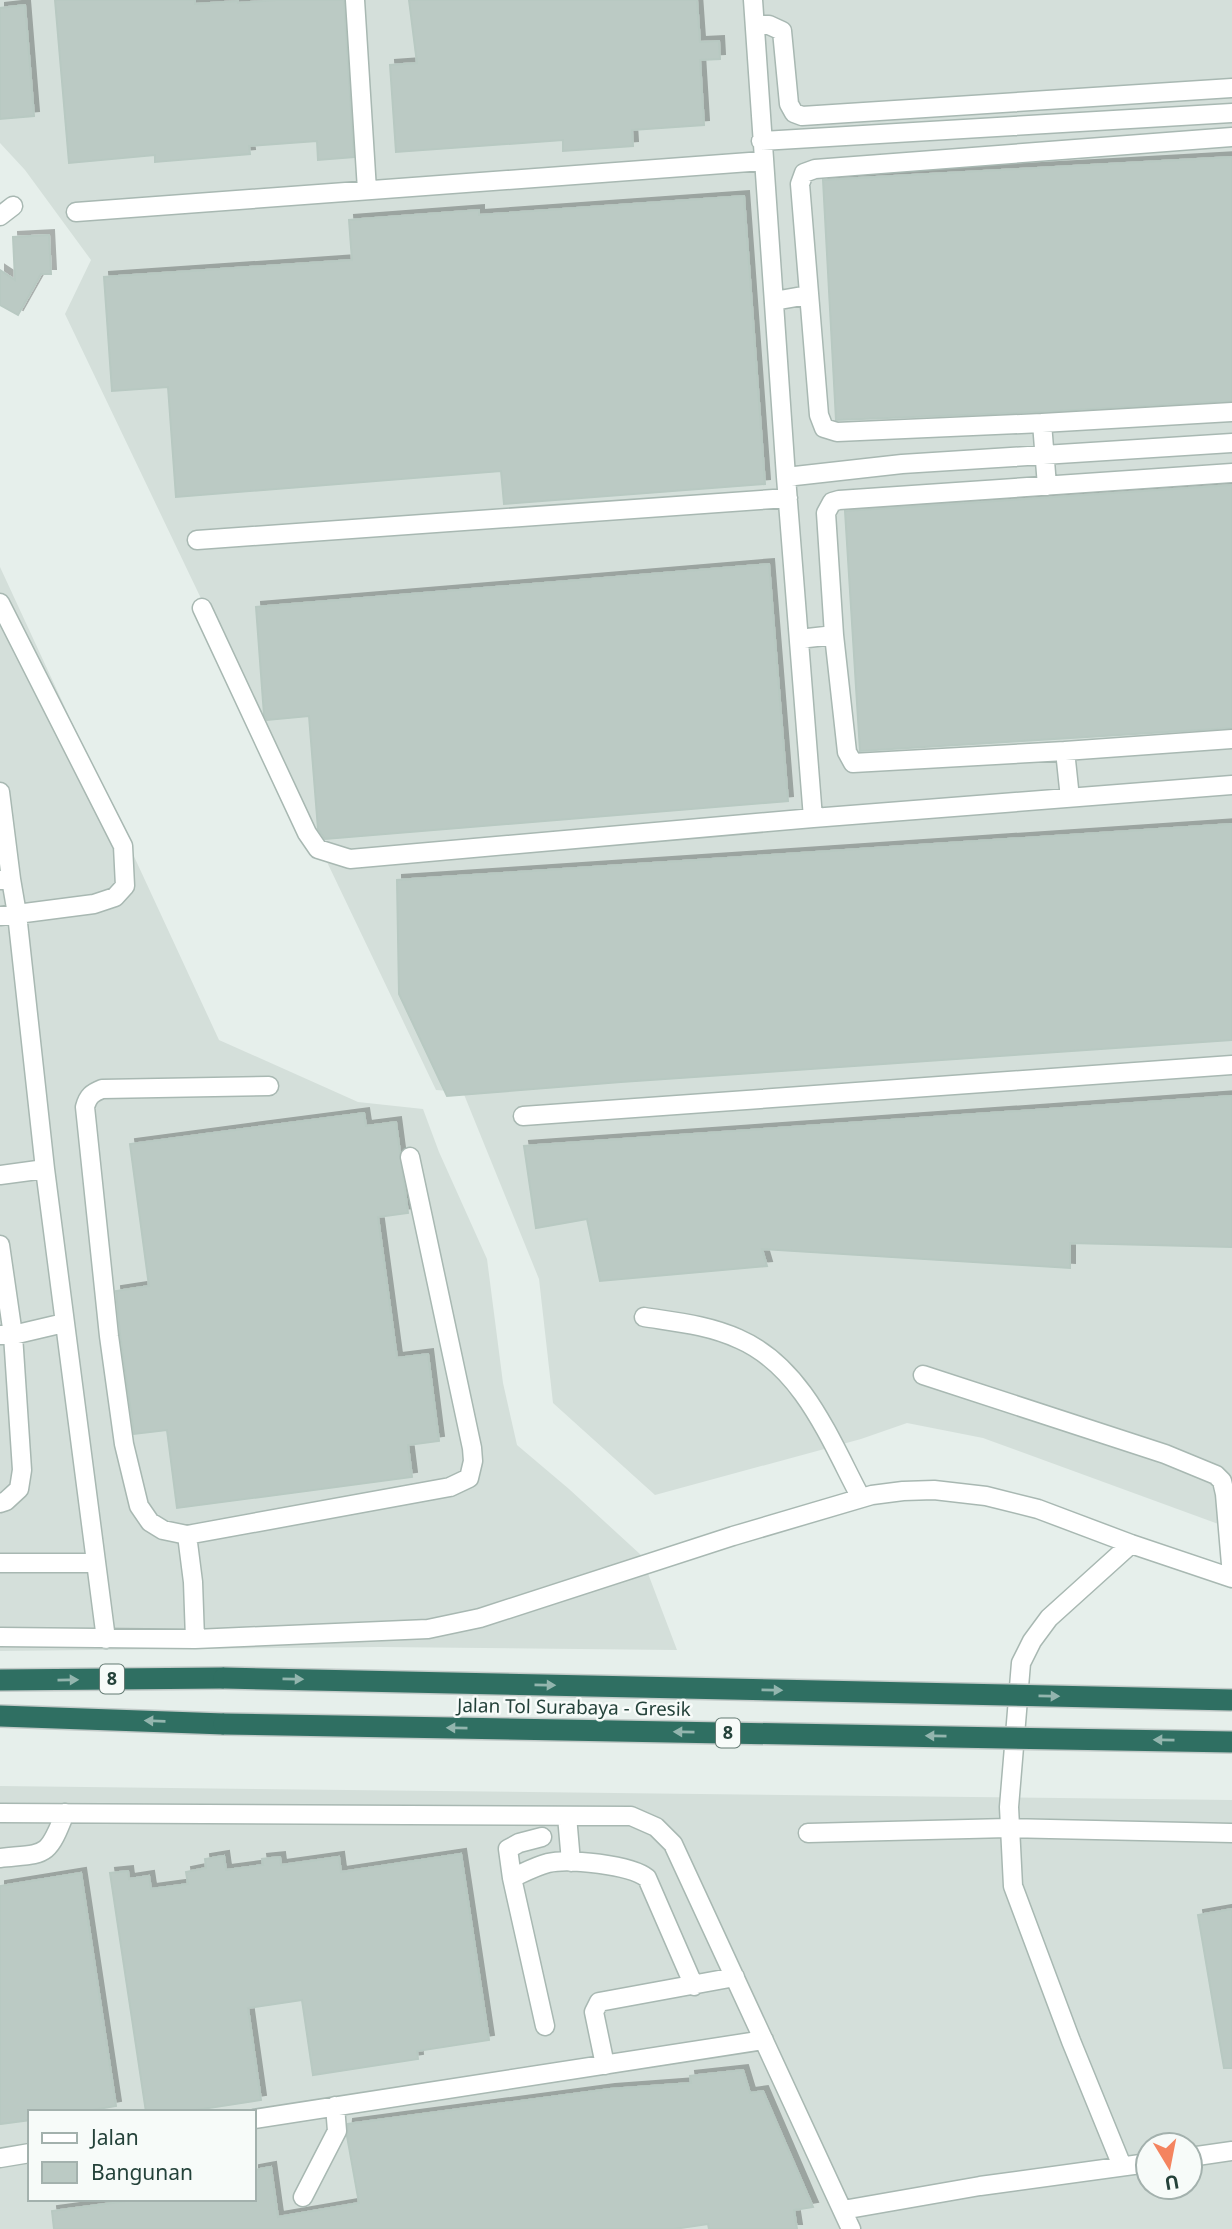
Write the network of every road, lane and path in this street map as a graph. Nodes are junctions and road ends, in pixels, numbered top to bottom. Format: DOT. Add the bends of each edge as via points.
graph roads {
  1 [pos="355,0"];
  2 [pos="753,0"];
  3 [pos="755,25"];
  4 [pos="1232,88"];
  5 [pos="1010,102"];
  6 [pos="1232,113"];
  7 [pos="1013,127"];
  8 [pos="1232,137"];
  9 [pos="761,141"];
  10 [pos="1013,153"];
  11 [pos="763,161"];
  12 [pos="367,190"];
  13 [pos="76,212"];
  14 [pos="808,295"];
  15 [pos="774,301"];
  16 [pos="1232,412"];
  17 [pos="1042,423"];
  18 [pos="1232,443"];
  19 [pos="1044,455"];
  20 [pos="1232,473"];
  21 [pos="786,477"];
  22 [pos="1047,486"];
  23 [pos="788,498"];
  24 [pos="197,540"];
  25 [pos="0,603"];
  26 [pos="202,608"];
  27 [pos="834,635"];
  28 [pos="799,639"];
  29 [pos="1232,739"];
  30 [pos="1065,751"];
  31 [pos="1232,785"];
  32 [pos="0,792"];
  33 [pos="1070,798"];
  34 [pos="813,818"];
  35 [pos="5,880"];
  36 [pos="8,915"];
  37 [pos="1232,1065"];
  38 [pos="269,1086"];
  39 [pos="523,1116"];
  40 [pos="410,1157"];
  41 [pos="45,1169"];
  42 [pos="0,1175"];
  43 [pos="0,1245"];
  44 [pos="644,1317"];
  45 [pos="64,1323"];
  46 [pos="7,1335"];
  47 [pos="923,1375"];
  48 [pos="860,1499"];
  49 [pos="0,1503"];
  50 [pos="187,1535"];
  51 [pos="1131,1544"];
  52 [pos="0,1563"];
  53 [pos="96,1563"];
  54 [pos="1232,1577"];
  55 [pos="0,1637"];
  56 [pos="106,1639"];
  57 [pos="195,1639"];
  58 [pos="0,1680"];
  59 [pos="1232,1700"];
  60 [pos="0,1716"];
  61 [pos="1232,1742"];
  62 [pos="0,1813"];
  63 [pos="65,1813"];
  64 [pos="567,1816"];
  65 [pos="539,1817"];
  66 [pos="1008,1828"];
  67 [pos="808,1833"];
  68 [pos="1232,1833"];
  69 [pos="542,1837"];
  70 [pos="0,1858"];
  71 [pos="571,1862"];
  72 [pos="548,1863"];
  73 [pos="512,1878"];
  74 [pos="735,1977"];
  75 [pos="694,1986"];
  76 [pos="545,2026"];
  77 [pos="765,2040"];
  78 [pos="606,2065"];
  79 [pos="335,2106"];
  80 [pos="256,2119"];
  81 [pos="1232,2151"];
  82 [pos="28,2154"];
  83 [pos="1204,2155"];
  84 [pos="0,2158"];
  85 [pos="1134,2165"];
  86 [pos="1122,2166"];
  87 [pos="303,2196"];
  88 [pos="843,2210"];
  89 [pos="851,2229"];
  1 -- 12 [label="street"];
  2 -- 3 [label="street"];
  3 -- 5 [label="street" via="782,31 789,104 798,115"];
  3 -- 9 [label="street"];
  4 -- 5 [label="street"];
  5 -- 7 [label="street"];
  6 -- 7 [label="street"];
  7 -- 9 [label="street"];
  7 -- 10 [label="street"];
  8 -- 10 [label="street"];
  9 -- 11 [label="street"];
  10 -- 14 [label="street" via="808,170 800,184"];
  11 -- 12 [label="street"];
  11 -- 15 [label="street"];
  12 -- 13 [label="street"];
  14 -- 15 [label="street"];
  14 -- 17 [label="street" via="824,428 837,432"];
  15 -- 21 [label="street"];
  16 -- 17 [label="street"];
  17 -- 19 [label="street"];
  18 -- 19 [label="street"];
  19 -- 21 [label="street"];
  19 -- 22 [label="street"];
  20 -- 22 [label="street"];
  21 -- 23 [label="street"];
  22 -- 27 [label="street" via="832,502 826,513"];
  23 -- 24 [label="street"];
  23 -- 28 [label="street"];
  25 -- 36 [label="street" via="123,846 125,869 125,886 115,897"];
  26 -- 34 [label="street" via="307,833 325,853 349,859"];
  27 -- 28 [label="street"];
  27 -- 30 [label="street" via="847,752 853,763"];
  28 -- 34 [label="street"];
  29 -- 30 [label="street"];
  30 -- 33 [label="street"];
  31 -- 33 [label="street"];
  32 -- 35 [label="street"];
  33 -- 34 [label="street"];
  35 -- 36 [label="street"];
  36 -- 41 [label="street"];
  37 -- 39 [label="street"];
  38 -- 50 [label="street" via="102,1089 87,1098 85,1107 124,1444 139,1506 150,1522"];
  40 -- 50 [label="street" via="472,1448 469,1478 450,1487"];
  41 -- 42 [label="street"];
  41 -- 45 [label="street"];
  43 -- 46 [label="street"];
  44 -- 48 [label="street" via="701,1326 740,1339 767,1355 814,1409"];
  45 -- 46 [label="street"];
  45 -- 53 [label="street"];
  46 -- 49 [label="street" via="22,1470 19,1489"];
  47 -- 54 [label="street" via="1216,1475 1225,1494"];
  48 -- 51 [label="street" via="934,1490 986,1496 1038,1509"];
  48 -- 57 [label="street" via="480,1618 428,1629"];
  50 -- 57 [label="street"];
  51 -- 54 [label="street"];
  51 -- 66 [label="street" via="1049,1618 1021,1663"];
  52 -- 53 [label="street"];
  53 -- 56 [label="street"];
  55 -- 56 [label="street"];
  56 -- 57 [label="street"];
  58 -- 59 [label="highway, Jalan Tol Surabaya - Gresik / 8, one-way, bridge" via="225,1678"];
  61 -- 60 [label="highway, Jalan Tol Surabaya - Gresik / 8, one-way, bridge"];
  62 -- 63 [label="street"];
  63 -- 65 [label="street"];
  63 -- 70 [label="street" via="48,1849"];
  64 -- 65 [label="street"];
  64 -- 71 [label="street"];
  64 -- 74 [label="street" via="631,1816 656,1827 673,1844"];
  65 -- 69 [label="street"];
  66 -- 67 [label="street"];
  66 -- 68 [label="street"];
  66 -- 86 [label="street" via="1013,1886"];
  69 -- 72 [label="street"];
  69 -- 73 [label="street" via="508,1849"];
  71 -- 72 [label="street"];
  71 -- 75 [label="street" via="630,1869 647,1878"];
  72 -- 73 [label="street"];
  73 -- 76 [label="street"];
  74 -- 75 [label="street"];
  74 -- 77 [label="street"];
  75 -- 78 [label="street" via="599,2002 594,2012"];
  77 -- 78 [label="street"];
  77 -- 88 [label="street"];
  78 -- 79 [label="street"];
  79 -- 80 [label="street"];
  79 -- 87 [label="street" via="337,2131"];
  81 -- 83 [label="street"];
  82 -- 84 [label="street"];
  85 -- 86 [label="street"];
  86 -- 88 [label="street"];
  88 -- 89 [label="street"];
}
